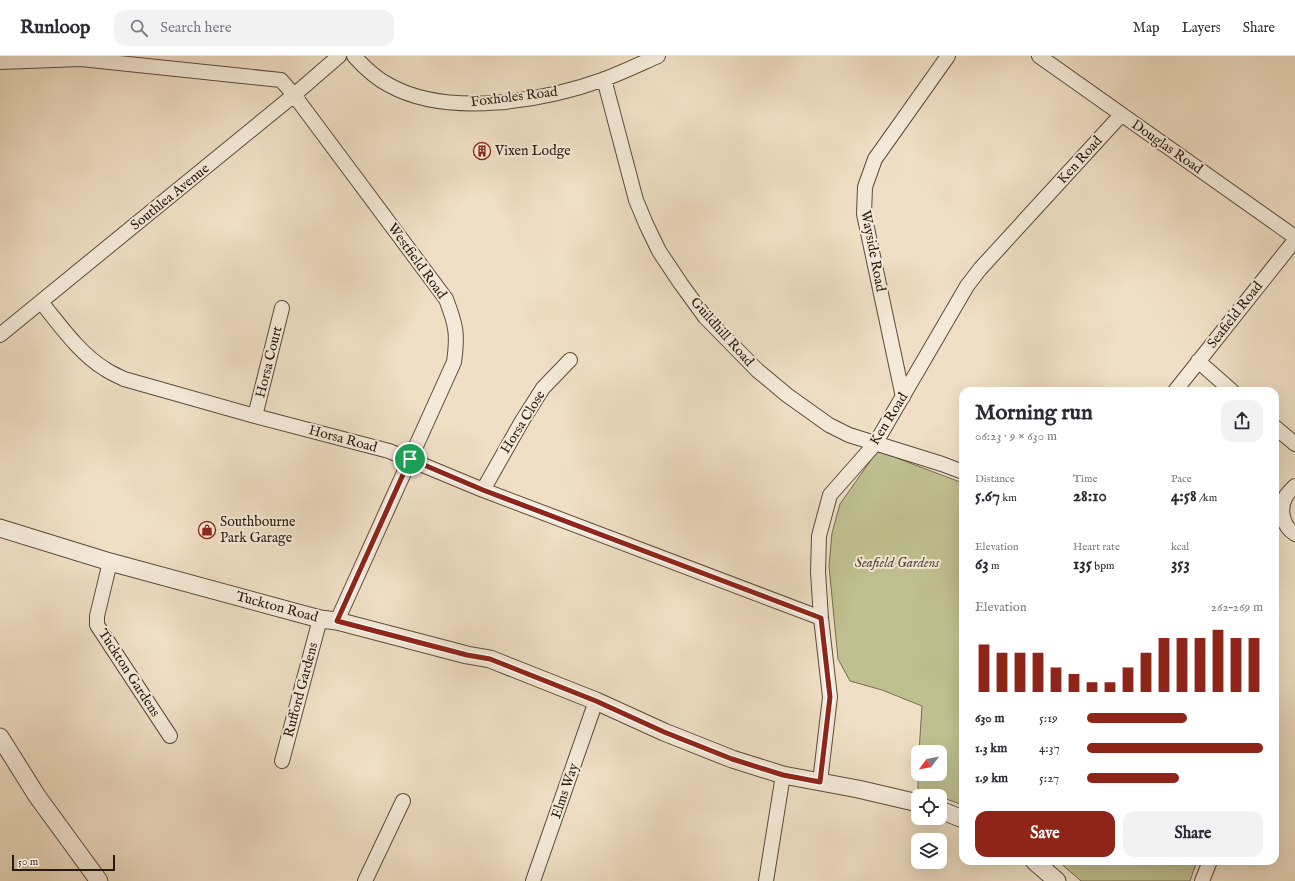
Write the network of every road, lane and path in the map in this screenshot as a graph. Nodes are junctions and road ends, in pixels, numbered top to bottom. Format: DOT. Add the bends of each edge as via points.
graph roads {
  1 [pos="339,56"];
  2 [pos="354,56"];
  3 [pos="658,56"];
  4 [pos="948,56"];
  5 [pos="1039,56"];
  6 [pos="0,62"];
  7 [pos="604,79"];
  8 [pos="294,95"];
  9 [pos="1121,115"];
  10 [pos="1295,238"];
  11 [pos="41,302"];
  12 [pos="282,308"];
  13 [pos="2,329"];
  14 [pos="570,360"];
  15 [pos="1198,361"];
  16 [pos="1178,387"];
  17 [pos="1227,387"];
  18 [pos="903,397"];
  19 [pos="255,416"];
  20 [pos="1279,430"];
  21 [pos="875,444"];
  22 [pos="1295,444"];
  23 [pos="410,459"];
  24 [pos="959,470"];
  25 [pos="1295,486"];
  26 [pos="483,490"];
  27 [pos="0,528"];
  28 [pos="1295,534"];
  29 [pos="110,562"];
  30 [pos="821,618"];
  31 [pos="329,620"];
  32 [pos="596,701"];
  33 [pos="170,736"];
  34 [pos="0,737"];
  35 [pos="282,761"];
  36 [pos="783,775"];
  37 [pos="820,782"];
  38 [pos="403,801"];
  39 [pos="911,802"];
  40 [pos="947,813"];
  41 [pos="959,817"];
  42 [pos="1039,865"];
  43 [pos="1208,865"];
  44 [pos="99,881"];
  45 [pos="365,881"];
  46 [pos="533,881"];
  47 [pos="766,881"];
  48 [pos="1057,881"];
  49 [pos="1202,881"];
  1 -- 8 [label="street, Southlea Avenue"];
  2 -- 7 [label="street, Foxholes Road" via="368,71 389,85 440,102 493,103 523,99 564,91"];
  3 -- 7 [label="street, Foxholes Road"];
  4 -- 18 [label="street, Wayside Road" via="875,159 865,187 864,214"];
  5 -- 9 [label="street, Douglas Road"];
  6 -- 8 [label="street, Westfield Road" via="81,59 281,80"];
  7 -- 21 [label="street, Guildhill Road" via="636,200 646,224 659,251 705,317 757,370 787,395 829,425 849,436"];
  8 -- 11 [label="street, Southlea Avenue"];
  8 -- 23 [label="street, Westfield Road" via="446,299 453,317 457,342 454,362"];
  9 -- 10 [label="street, Douglas Road"];
  9 -- 18 [label="street, Ken Road" via="967,286"];
  10 -- 15 [label="street, Seafield Road"];
  11 -- 13 [label="street, Southlea Avenue"];
  11 -- 19 [label="street, Horsa Road" via="86,354 105,369 124,379"];
  12 -- 19 [label="street, Horsa Court"];
  14 -- 26 [label="street, Horsa Close" via="543,388"];
  15 -- 16 [label="street, Seafield Road"];
  15 -- 17 [label="street"];
  18 -- 21 [label="street, Ken Road"];
  19 -- 23 [label="street, Horsa Road" via="389,451"];
  20 -- 22 [label="street"];
  21 -- 24 [label="street, Guildhill Road"];
  21 -- 30 [label="street, Ken Road" via="830,496 819,536"];
  23 -- 26 [label="street, Horsa Road"];
  23 -- 31 [label="street, Westfield Road"];
  25 -- 28 [label="street" via="1282,506 1283,519"];
  26 -- 30 [label="street, Horsa Road"];
  27 -- 29 [label="street, Tuckton Road"];
  29 -- 31 [label="street, Tuckton Road"];
  29 -- 33 [label="street, Tuckton Gardens" via="97,626"];
  30 -- 37 [label="street, Ken Road" via="830,697"];
  31 -- 32 [label="street, Tuckton Road" via="490,659"];
  31 -- 35 [label="street, Rufford Gardens"];
  32 -- 36 [label="street, Tuckton Road" via="719,754"];
  32 -- 46 [label="street, Elms Way"];
  34 -- 44 [label="street" via="37,796"];
  36 -- 37 [label="street, Tuckton Road"];
  36 -- 47 [label="street"];
  37 -- 39 [label="street, Tuckton Road"];
  38 -- 45 [label="street"];
  40 -- 41 [label="street"];
  42 -- 48 [label="street"];
  43 -- 49 [label="street"];
}
